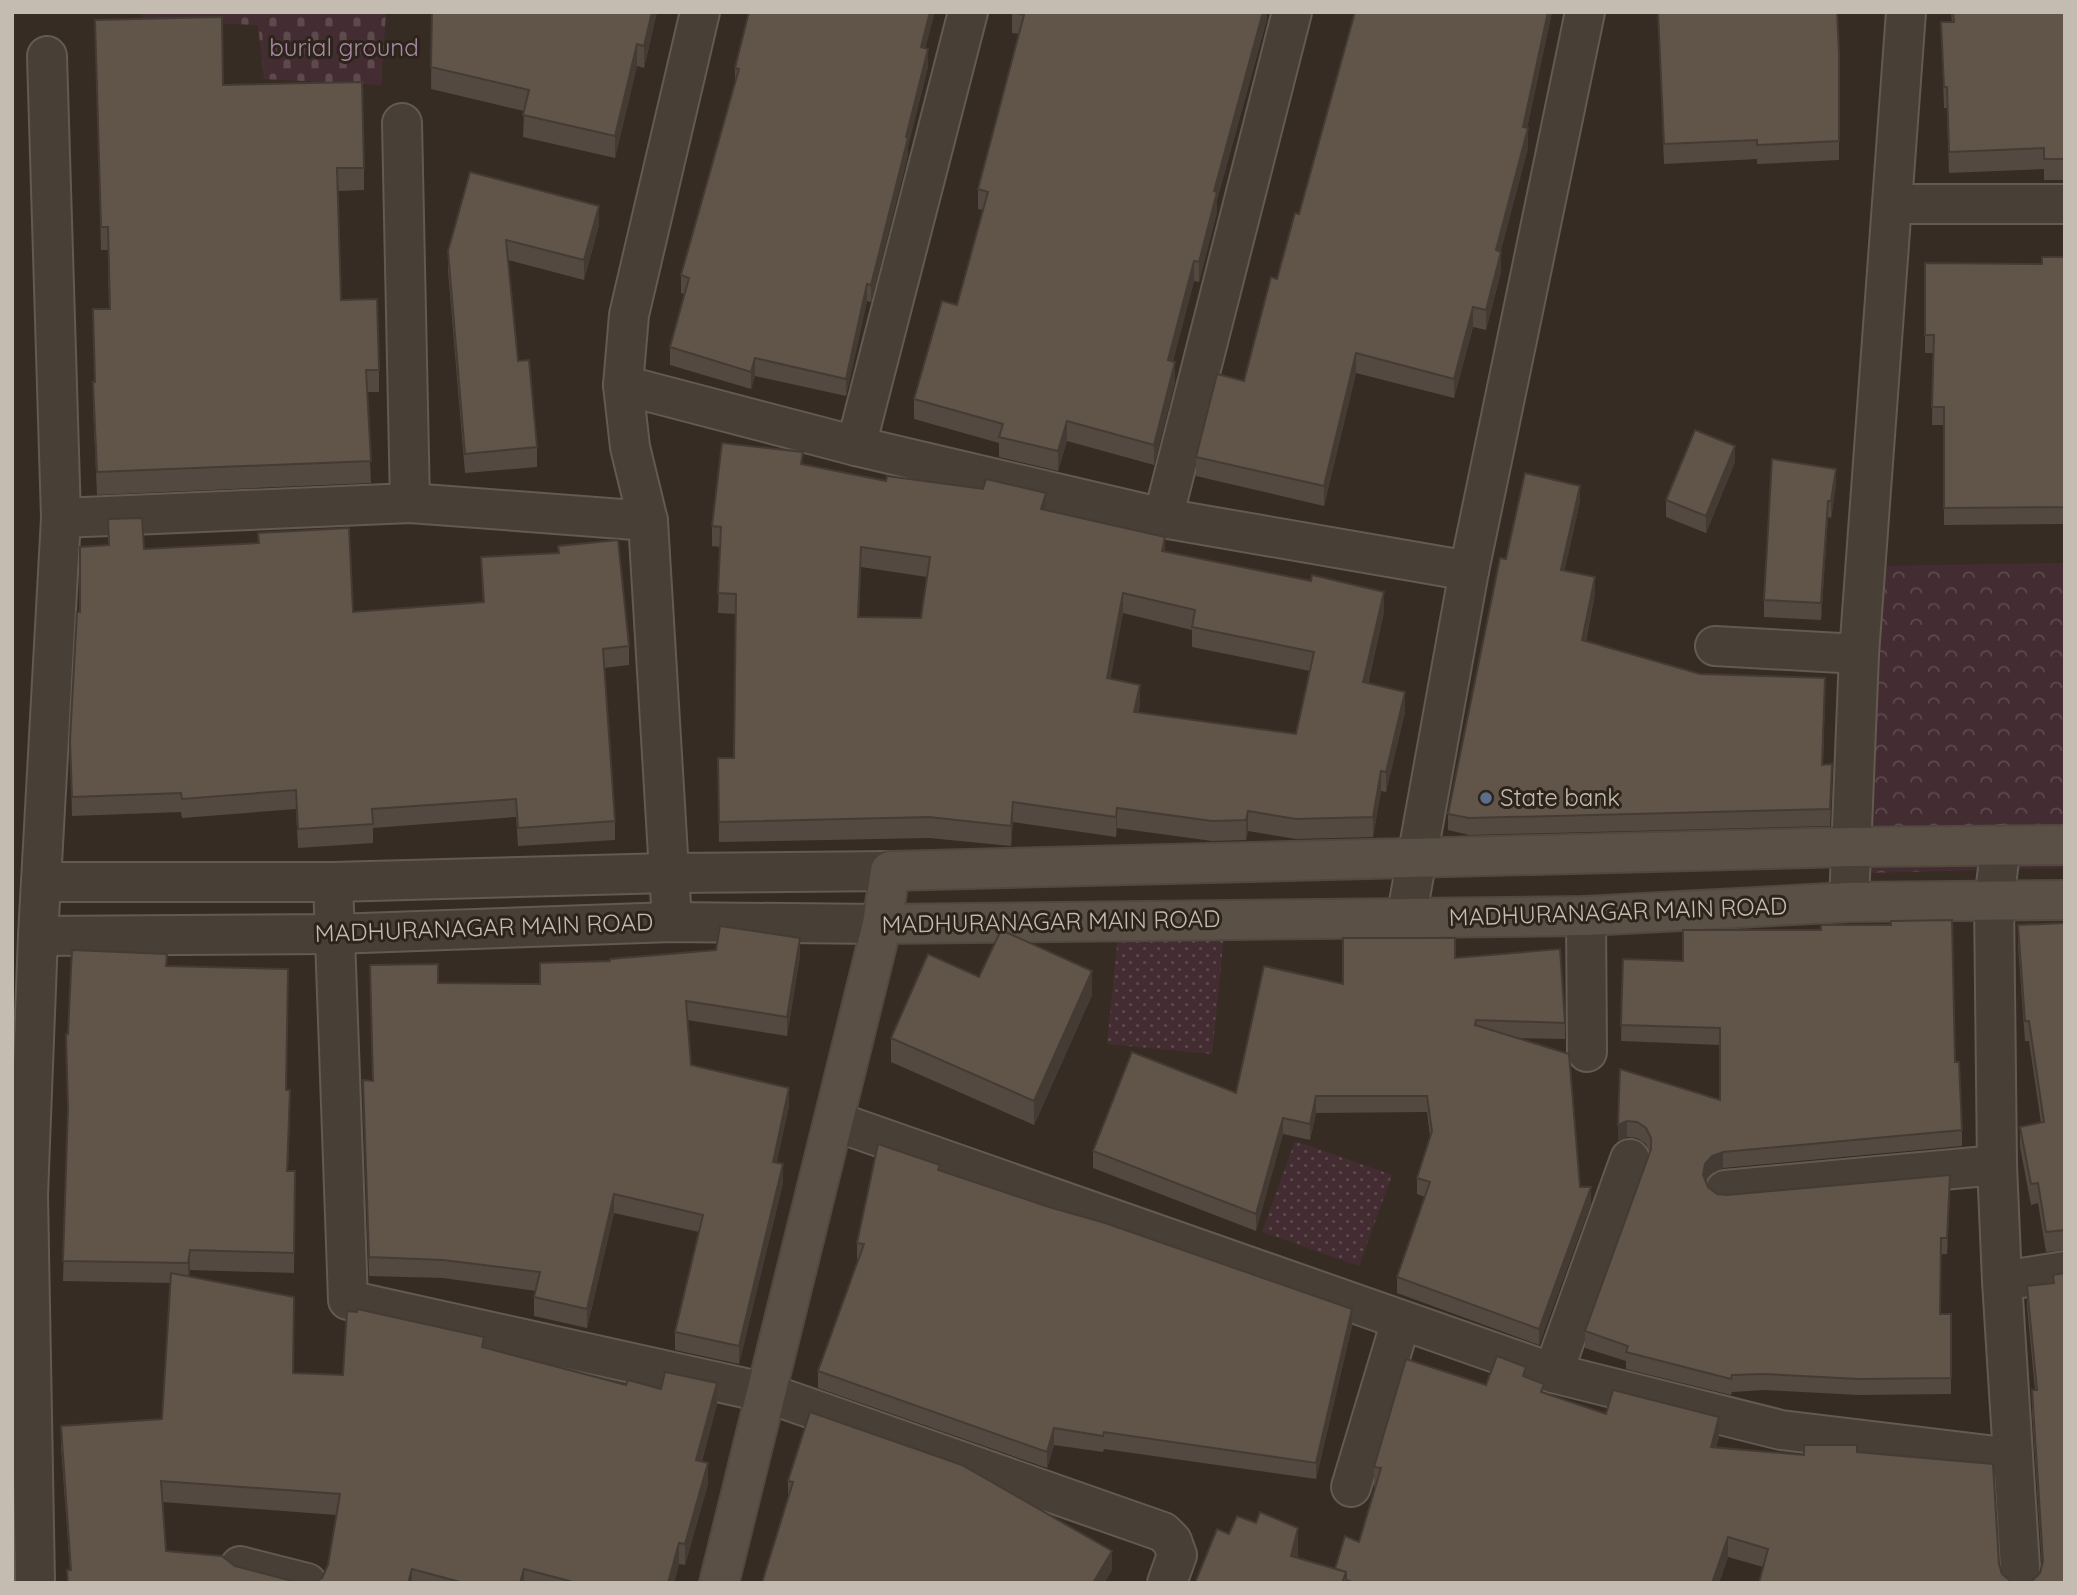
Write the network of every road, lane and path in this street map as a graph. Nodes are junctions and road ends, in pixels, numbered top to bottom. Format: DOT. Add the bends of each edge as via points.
graph roads {
  1 [pos="700,12"];
  2 [pos="968,12"];
  3 [pos="1292,12"];
  4 [pos="1585,12"];
  5 [pos="1906,12"];
  6 [pos="47,56"];
  7 [pos="402,123"];
  8 [pos="1892,204"];
  9 [pos="2065,204"];
  10 [pos="624,385"];
  11 [pos="856,446"];
  12 [pos="410,503"];
  13 [pos="61,518"];
  14 [pos="1163,518"];
  15 [pos="648,521"];
  16 [pos="1469,571"];
  17 [pos="1715,646"];
  18 [pos="1859,654"];
  19 [pos="2001,845"];
  20 [pos="2065,845"];
  21 [pos="1850,848"];
  22 [pos="1416,859"];
  23 [pos="890,871"];
  24 [pos="669,873"];
  25 [pos="41,881"];
  26 [pos="333,881"];
  27 [pos="1994,900"];
  28 [pos="2065,900"];
  29 [pos="1849,902"];
  30 [pos="1587,916"];
  31 [pos="1406,919"];
  32 [pos="672,922"];
  33 [pos="882,924"];
  34 [pos="334,934"];
  35 [pos="38,936"];
  36 [pos="1587,1052"];
  37 [pos="834,1121"];
  38 [pos="1630,1160"];
  39 [pos="1997,1165"];
  40 [pos="1725,1190"];
  41 [pos="2065,1271"];
  42 [pos="2001,1281"];
  43 [pos="1401,1321"];
  44 [pos="1553,1373"];
  45 [pos="767,1393"];
  46 [pos="2013,1458"];
  47 [pos="1351,1487"];
  48 [pos="240,1566"];
  49 [pos="35,1583"];
  50 [pos="307,1583"];
  51 [pos="719,1583"];
  52 [pos="1167,1583"];
  53 [pos="2021,1583"];
  1 -- 10 [label="street" via="629,316"];
  2 -- 11 [label="street"];
  3 -- 14 [label="street"];
  4 -- 16 [label="street"];
  5 -- 8 [label="street"];
  6 -- 13 [label="street"];
  7 -- 12 [label="street"];
  8 -- 9 [label="street"];
  8 -- 18 [label="street"];
  10 -- 11 [label="street"];
  10 -- 15 [label="street" via="630,447"];
  11 -- 14 [label="street"];
  12 -- 13 [label="street"];
  12 -- 15 [label="street"];
  13 -- 25 [label="street"];
  14 -- 16 [label="street"];
  15 -- 24 [label="street"];
  16 -- 22 [label="street"];
  17 -- 18 [label="street"];
  18 -- 21 [label="street"];
  19 -- 20 [label="street, MADHURANAGAR MAIN ROAD"];
  19 -- 21 [label="street, MADHURANAGAR MAIN ROAD"];
  19 -- 27 [label="street"];
  21 -- 22 [label="street, MADHURANAGAR MAIN ROAD"];
  21 -- 29 [label="street"];
  22 -- 23 [label="street, MADHURANAGAR MAIN ROAD"];
  22 -- 31 [label="street"];
  23 -- 24 [label="street, MADHURANAGAR MAIN ROAD"];
  23 -- 33 [label="street"];
  24 -- 26 [label="street, MADHURANAGAR MAIN ROAD"];
  24 -- 32 [label="street"];
  25 -- 26 [label="street, MADHURANAGAR MAIN ROAD"];
  25 -- 35 [label="street"];
  26 -- 34 [label="street"];
  27 -- 28 [label="street, MADHURANAGAR MAIN ROAD"];
  27 -- 29 [label="street, MADHURANAGAR MAIN ROAD"];
  27 -- 39 [label="street"];
  29 -- 30 [label="street, MADHURANAGAR MAIN ROAD"];
  30 -- 31 [label="street, MADHURANAGAR MAIN ROAD"];
  30 -- 36 [label="street"];
  31 -- 33 [label="street, MADHURANAGAR MAIN ROAD"];
  32 -- 33 [label="street, MADHURANAGAR MAIN ROAD"];
  32 -- 34 [label="street, MADHURANAGAR MAIN ROAD"];
  33 -- 37 [label="street"];
  34 -- 35 [label="street, MADHURANAGAR MAIN ROAD"];
  34 -- 45 [label="street" via="348,1300"];
  35 -- 49 [label="street" via="28,1195"];
  37 -- 43 [label="street"];
  37 -- 45 [label="street"];
  38 -- 44 [label="street"];
  39 -- 40 [label="street"];
  39 -- 42 [label="street"];
  41 -- 42 [label="street"];
  42 -- 46 [label="street"];
  43 -- 44 [label="street"];
  43 -- 47 [label="street"];
  44 -- 46 [label="street" via="1781,1430"];
  45 -- 51 [label="street"];
  45 -- 52 [label="street" via="1163,1532 1177,1555"];
  46 -- 53 [label="street"];
  48 -- 50 [label="street"];
}
